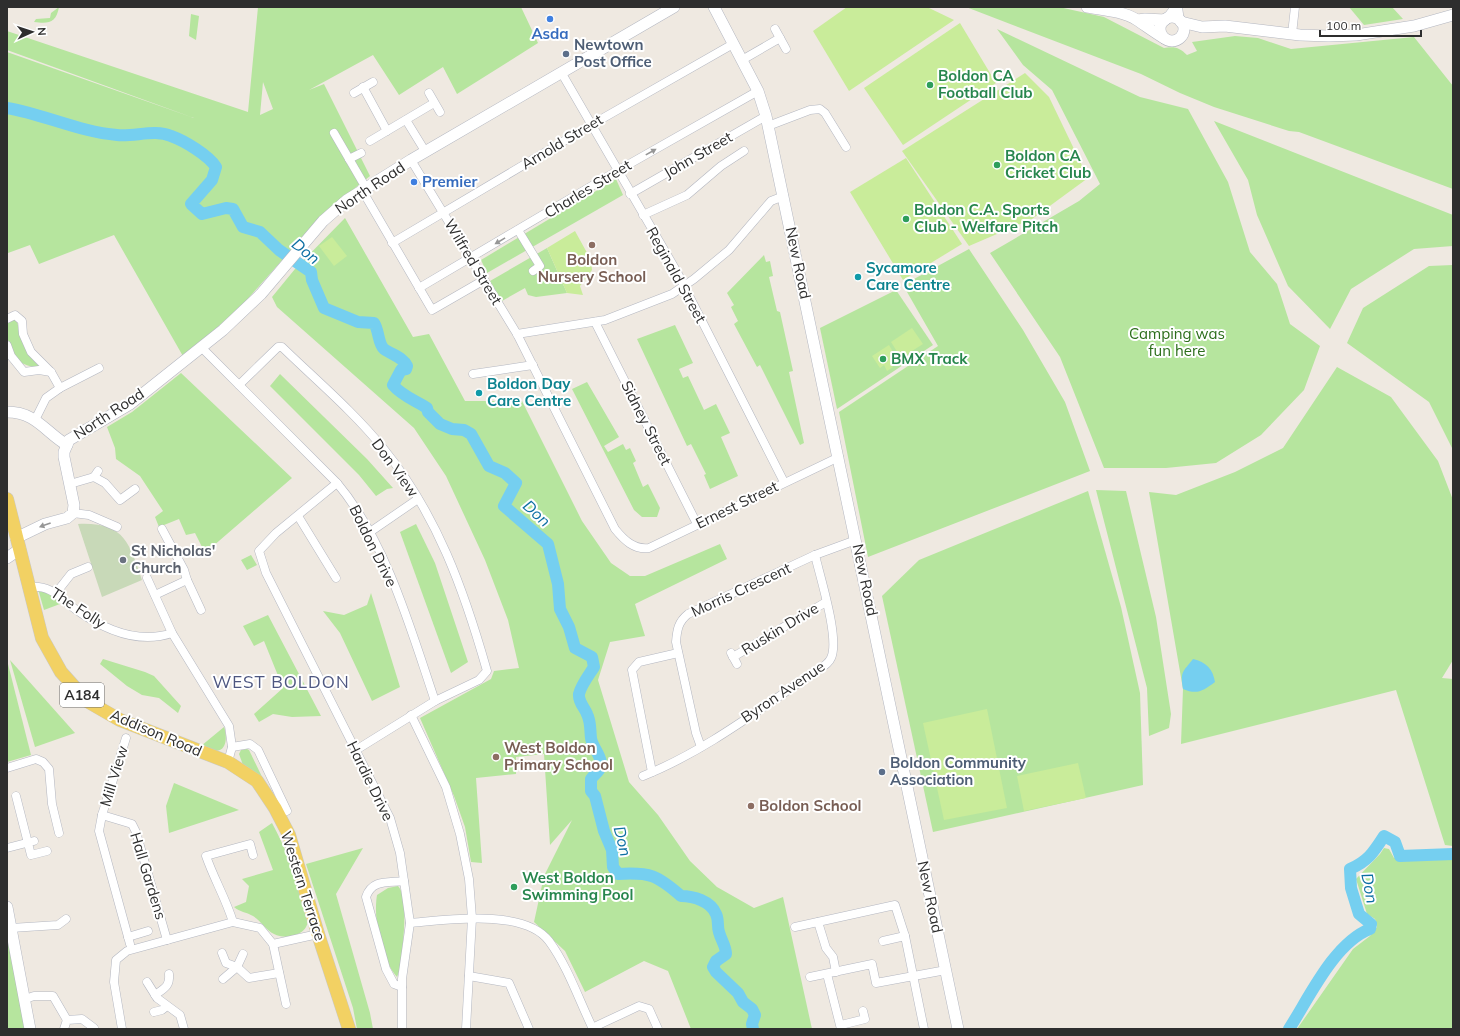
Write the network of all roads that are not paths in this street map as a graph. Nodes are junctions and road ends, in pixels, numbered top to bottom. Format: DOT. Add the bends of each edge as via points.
graph roads {
  1 [pos="674,7"];
  2 [pos="714,7"];
  3 [pos="1087,7"];
  4 [pos="1176,7"];
  5 [pos="1295,7"];
  6 [pos="1453,15"];
  7 [pos="1166,19"];
  8 [pos="1138,20"];
  9 [pos="1181,22"];
  10 [pos="1202,27"];
  11 [pos="775,29"];
  12 [pos="1292,34"];
  13 [pos="1182,35"];
  14 [pos="780,38"];
  15 [pos="1164,38"];
  16 [pos="733,44"];
  17 [pos="786,49"];
  18 [pos="742,60"];
  19 [pos="560,72"];
  20 [pos="373,82"];
  21 [pos="363,87"];
  22 [pos="758,91"];
  23 [pos="354,93"];
  24 [pos="429,93"];
  25 [pos="434,103"];
  26 [pos="440,112"];
  27 [pos="406,120"];
  28 [pos="591,125"];
  29 [pos="768,125"];
  30 [pos="387,131"];
  31 [pos="334,134"];
  32 [pos="370,141"];
  33 [pos="846,147"];
  34 [pos="744,151"];
  35 [pos="425,152"];
  36 [pos="361,153"];
  37 [pos="349,159"];
  38 [pos="411,160"];
  39 [pos="617,171"];
  40 [pos="364,189"];
  41 [pos="630,194"];
  42 [pos="784,196"];
  43 [pos="444,213"];
  44 [pos="643,215"];
  45 [pos="518,230"];
  46 [pos="392,243"];
  47 [pos="471,259"];
  48 [pos="540,267"];
  49 [pos="484,280"];
  50 [pos="684,286"];
  51 [pos="419,288"];
  52 [pos="7,318"];
  53 [pos="595,322"];
  54 [pos="516,334"];
  55 [pos="7,345"];
  56 [pos="202,348"];
  57 [pos="533,365"];
  58 [pos="99,368"];
  59 [pos="50,372"];
  60 [pos="473,374"];
  61 [pos="239,385"];
  62 [pos="60,388"];
  63 [pos="7,412"];
  64 [pos="35,420"];
  65 [pos="67,445"];
  66 [pos="839,457"];
  67 [pos="784,482"];
  68 [pos="337,483"];
  69 [pos="70,484"];
  70 [pos="135,489"];
  71 [pos="7,499"];
  72 [pos="418,499"];
  73 [pos="73,513"];
  74 [pos="298,516"];
  75 [pos="698,524"];
  76 [pos="117,527"];
  77 [pos="162,529"];
  78 [pos="370,532"];
  79 [pos="856,540"];
  80 [pos="18,543"];
  81 [pos="634,546"];
  82 [pos="815,555"];
  83 [pos="7,558"];
  84 [pos="88,567"];
  85 [pos="147,578"];
  86 [pos="336,578"];
  87 [pos="187,580"];
  88 [pos="30,587"];
  89 [pos="56,593"];
  90 [pos="155,595"];
  91 [pos="826,602"];
  92 [pos="201,610"];
  93 [pos="172,633"];
  94 [pos="678,653"];
  95 [pos="734,658"];
  96 [pos="435,701"];
  97 [pos="410,716"];
  98 [pos="126,738"];
  99 [pos="232,747"];
  100 [pos="701,747"];
  101 [pos="356,750"];
  102 [pos="228,762"];
  103 [pos="7,768"];
  104 [pos="652,772"];
  105 [pos="643,776"];
  106 [pos="16,796"];
  107 [pos="287,811"];
  108 [pos="102,815"];
  109 [pos="59,833"];
  110 [pos="31,842"];
  111 [pos="7,848"];
  112 [pos="46,852"];
  113 [pos="253,855"];
  114 [pos="404,881"];
  115 [pos="7,907"];
  116 [pos="472,918"];
  117 [pos="66,919"];
  118 [pos="233,922"];
  119 [pos="818,922"];
  120 [pos="410,923"];
  121 [pos="795,927"];
  122 [pos="11,928"];
  123 [pos="148,931"];
  124 [pos="318,934"];
  125 [pos="905,936"];
  126 [pos="167,940"];
  127 [pos="883,941"];
  128 [pos="273,944"];
  129 [pos="222,953"];
  130 [pos="243,954"];
  131 [pos="237,967"];
  132 [pos="946,970"];
  133 [pos="836,972"];
  134 [pos="280,973"];
  135 [pos="169,974"];
  136 [pos="827,974"];
  137 [pos="469,976"];
  138 [pos="913,976"];
  139 [pos="810,977"];
  140 [pos="223,979"];
  141 [pos="147,982"];
  142 [pos="402,987"];
  143 [pos="155,995"];
  144 [pos="25,999"];
  145 [pos="286,1004"];
  146 [pos="167,1006"];
  147 [pos="863,1011"];
  148 [pos="154,1012"];
  149 [pos="67,1020"];
  150 [pos="841,1027"];
  151 [pos="94,1028"];
  152 [pos="593,1028"];
  153 [pos="30,1029"];
  154 [pos="64,1029"];
  155 [pos="122,1029"];
  156 [pos="184,1029"];
  157 [pos="349,1029"];
  158 [pos="402,1029"];
  159 [pos="466,1029"];
  160 [pos="529,1029"];
  161 [pos="658,1029"];
  162 [pos="924,1029"];
  163 [pos="958,1029"];
  1 -- 19 [label="street, North Road"];
  2 -- 16 [label="street, New Road"];
  3 -- 8 [label="street"];
  4 -- 7 [label="street"];
  4 -- 9 [label="street"];
  5 -- 12 [label="street"];
  6 -- 12 [label="street" via="1414,26 1356,35"];
  7 -- 8 [label="street"];
  7 -- 9 [label="street" via="1174,18"];
  7 -- 15 [label="street" via="1160,28"];
  8 -- 15 [label="street"];
  9 -- 10 [label="street"];
  9 -- 13 [label="street"];
  10 -- 12 [label="street" via="1225,26"];
  10 -- 13 [label="street"];
  11 -- 14 [label="street"];
  13 -- 15 [label="street" via="1174,41"];
  14 -- 17 [label="street"];
  14 -- 18 [label="street"];
  16 -- 18 [label="street, New Road"];
  16 -- 28 [label="street, Arnold Street"];
  18 -- 22 [label="street, New Road"];
  19 -- 28 [label="street, Reginald Street"];
  19 -- 35 [label="street, North Road"];
  20 -- 21 [label="street"];
  21 -- 23 [label="street"];
  21 -- 30 [label="street"];
  22 -- 29 [label="street, New Road"];
  39 -- 22 [label="street, Charles Street, one-way"];
  24 -- 25 [label="street"];
  25 -- 26 [label="street"];
  25 -- 27 [label="street"];
  27 -- 30 [label="street"];
  27 -- 35 [label="street"];
  28 -- 39 [label="street, Reginald Street"];
  28 -- 43 [label="street, Arnold Street"];
  29 -- 33 [label="street, John Street" via="820,109"];
  29 -- 41 [label="street, John Street"];
  29 -- 42 [label="street, New Road"];
  30 -- 32 [label="street"];
  31 -- 37 [label="street"];
  34 -- 44 [label="street" via="721,166 687,195"];
  35 -- 38 [label="street, North Road"];
  36 -- 37 [label="street"];
  37 -- 40 [label="street"];
  38 -- 40 [label="street, North Road"];
  38 -- 43 [label="street, Wilfred Street"];
  39 -- 41 [label="street, Reginald Street"];
  39 -- 45 [label="street, Charles Street"];
  40 -- 46 [label="street"];
  40 -- 56 [label="street, North Road" via="323,221 270,283"];
  41 -- 44 [label="street, Reginald Street"];
  42 -- 50 [label="street" via="771,201 729,250"];
  42 -- 66 [label="street, New Road"];
  43 -- 46 [label="street, Arnold Street"];
  43 -- 47 [label="street, Wilfred Street"];
  44 -- 50 [label="street, Reginald Street"];
  45 -- 47 [label="street, Charles Street, one-way"];
  45 -- 48 [label="street"];
  46 -- 51 [label="street"];
  47 -- 49 [label="street, Wilfred Street"];
  47 -- 51 [label="street, Charles Street"];
  49 -- 51 [label="street" via="432,310"];
  49 -- 54 [label="street, Wilfred Street"];
  50 -- 53 [label="street" via="656,302"];
  50 -- 67 [label="street, Reginald Street"];
  52 -- 59 [label="street" via="15,315 22,321 23,334 31,352"];
  53 -- 54 [label="street"];
  53 -- 75 [label="street, Sidney Street"];
  54 -- 57 [label="street, Wilfred Street"];
  55 -- 59 [label="street" via="11,356 24,372"];
  56 -- 61 [label="street, Boldon Drive"];
  56 -- 65 [label="street, North Road" via="130,404 70,440"];
  57 -- 60 [label="street"];
  57 -- 81 [label="street, Wilfred Street" via="616,529"];
  58 -- 62 [label="street"];
  59 -- 62 [label="street"];
  61 -- 68 [label="street, Boldon Drive"];
  61 -- 72 [label="street, Don View" via="278,347 282,347 383,447"];
  62 -- 64 [label="street" via="46,398"];
  63 -- 64 [label="street" via="23,414"];
  64 -- 65 [label="street"];
  65 -- 69 [label="street" via="64,457"];
  66 -- 67 [label="street, Ernest Street"];
  66 -- 79 [label="street, New Road"];
  67 -- 75 [label="street, Ernest Street"];
  68 -- 74 [label="street"];
  68 -- 78 [label="street, Boldon Drive" via="353,502"];
  69 -- 70 [label="street" via="96,474 120,500"];
  69 -- 73 [label="street"];
  71 -- 80 [label="main road, A184"];
  72 -- 78 [label="street"];
  72 -- 96 [label="street, Don View" via="454,568 487,671 479,680"];
  73 -- 76 [label="street" via="89,515"];
  73 -- 80 [label="street, one-way" via="67,518 45,524"];
  74 -- 86 [label="street"];
  74 -- 101 [label="street, Hardie Drive" via="276,533 259,551 266,573"];
  75 -- 81 [label="street, Ernest Street" via="649,548"];
  77 -- 87 [label="street"];
  78 -- 96 [label="street, Boldon Drive" via="393,584"];
  79 -- 82 [label="street, Morris Crescent"];
  79 -- 132 [label="street, New Road"];
  80 -- 83 [label="street"];
  80 -- 88 [label="main road, Addison Road / A184"];
  82 -- 91 [label="street, Byron Avenue"];
  82 -- 94 [label="street, Morris Crescent" via="681,619 677,630"];
  84 -- 89 [label="street" via="71,574"];
  85 -- 90 [label="street"];
  87 -- 90 [label="street"];
  87 -- 92 [label="street"];
  88 -- 89 [label="street, The Folly" via="40,586"];
  88 -- 102 [label="main road, Addison Road / A184" via="42,638 61,672 87,701 132,725"];
  89 -- 93 [label="street, The Folly" via="97,623 125,635 160,637"];
  90 -- 93 [label="street"];
  91 -- 95 [label="street, Ruskin Drive"];
  91 -- 100 [label="street, Byron Avenue" via="834,644 831,658 826,665"];
  93 -- 99 [label="street" via="229,726"];
  94 -- 100 [label="street, Morris Crescent"];
  94 -- 104 [label="street" via="639,662 632,670"];
  96 -- 97 [label="street"];
  97 -- 101 [label="street"];
  97 -- 116 [label="street" via="438,769 455,816 469,879"];
  98 -- 108 [label="street, Mill View"];
  99 -- 102 [label="street"];
  99 -- 107 [label="street" via="250,744 258,750"];
  100 -- 104 [label="street, Byron Avenue"];
  101 -- 114 [label="street, Hardie Drive" via="390,818 400,853"];
  102 -- 124 [label="main road, Western Terrace / A184" via="257,782 275,808 289,835"];
  103 -- 109 [label="street" via="36,759 43,762 48,770 50,794 59,816"];
  104 -- 105 [label="street, Byron Avenue"];
  106 -- 110 [label="street"];
  108 -- 123 [label="street, Hall Gardens" via="99,831 129,940"];
  108 -- 126 [label="street, Hall Gardens" via="132,824"];
  110 -- 111 [label="street"];
  110 -- 112 [label="street" via="31,855"];
  113 -- 118 [label="street" via="250,844 203,856 226,901"];
  114 -- 120 [label="street, Hardie Drive"];
  114 -- 142 [label="street" via="374,884 366,897 386,969 394,984"];
  115 -- 122 [label="street"];
  116 -- 120 [label="street"];
  116 -- 137 [label="street"];
  116 -- 152 [label="street" via="511,922 541,934 548,941 565,971"];
  117 -- 122 [label="street" via="58,925"];
  118 -- 126 [label="street"];
  118 -- 128 [label="street" via="260,928"];
  119 -- 121 [label="street"];
  119 -- 125 [label="street" via="895,905"];
  119 -- 133 [label="street"];
  120 -- 142 [label="street, Hardie Drive"];
  122 -- 144 [label="street"];
  124 -- 128 [label="street"];
  124 -- 157 [label="main road, Western Terrace / A184"];
  125 -- 127 [label="street"];
  125 -- 138 [label="street"];
  126 -- 155 [label="street" via="127,951 116,960 114,982"];
  128 -- 134 [label="street"];
  129 -- 131 [label="street" via="226,963"];
  130 -- 131 [label="street"];
  131 -- 134 [label="street" via="249,978"];
  131 -- 140 [label="street"];
  132 -- 138 [label="street"];
  132 -- 163 [label="street, New Road"];
  133 -- 136 [label="street"];
  133 -- 138 [label="street" via="872,964 876,983"];
  134 -- 145 [label="street"];
  135 -- 143 [label="street" via="170,983"];
  136 -- 139 [label="street"];
  136 -- 150 [label="street"];
  137 -- 159 [label="street"];
  137 -- 160 [label="street" via="509,983"];
  138 -- 162 [label="street"];
  141 -- 143 [label="street"];
  142 -- 158 [label="street, Hardie Drive"];
  143 -- 146 [label="street"];
  144 -- 149 [label="street" via="34,996 53,996"];
  144 -- 153 [label="street"];
  146 -- 148 [label="street"];
  146 -- 156 [label="street" via="180,1015"];
  147 -- 150 [label="street" via="865,1019"];
  149 -- 151 [label="street" via="82,1019"];
  149 -- 154 [label="street"];
  152 -- 161 [label="street" via="639,1006 649,1009"];
}
